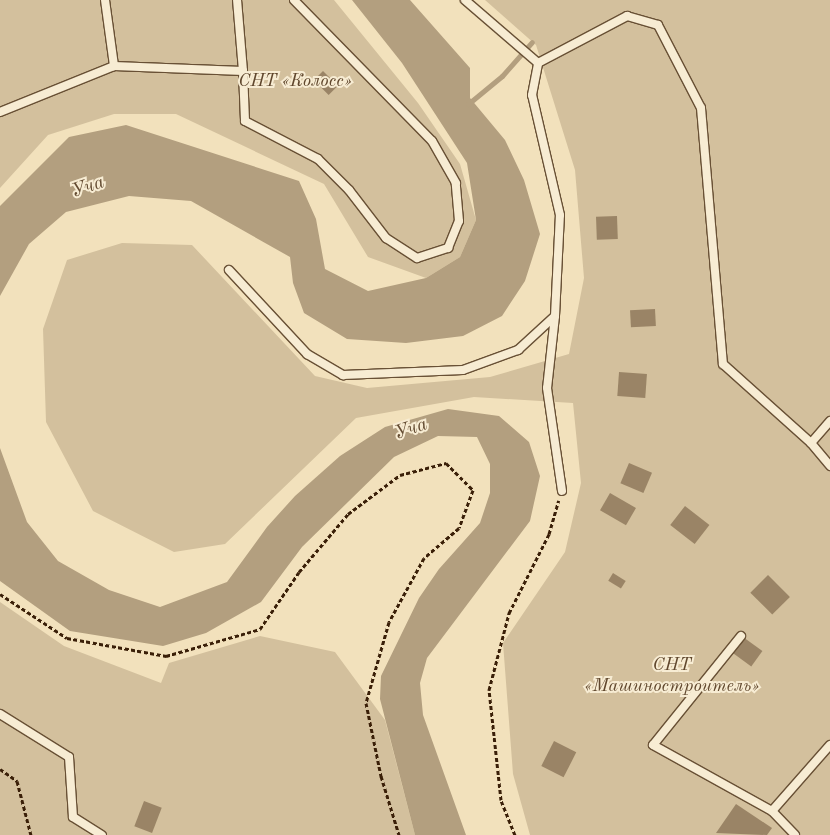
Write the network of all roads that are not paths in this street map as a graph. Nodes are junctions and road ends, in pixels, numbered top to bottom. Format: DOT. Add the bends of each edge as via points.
graph roads {
  1 [pos="105,0"];
  2 [pos="237,0"];
  3 [pos="294,0"];
  4 [pos="465,0"];
  5 [pos="538,63"];
  6 [pos="114,66"];
  7 [pos="243,71"];
  8 [pos="0,112"];
  9 [pos="229,270"];
  10 [pos="555,316"];
  11 [pos="830,421"];
  12 [pos="811,443"];
  13 [pos="830,466"];
  14 [pos="562,491"];
  15 [pos="740,636"];
  16 [pos="0,714"];
  17 [pos="830,745"];
  18 [pos="772,810"];
  19 [pos="102,835"];
  20 [pos="795,835"];
  1 -- 6 [label="lane"];
  2 -- 7 [label="lane"];
  3 -- 7 [label="lane" via="432,141 456,183 459,221 448,248 417,258 386,238 349,190 318,159 246,120"];
  4 -- 5 [label="lane"];
  5 -- 10 [label="lane" via="532,95 560,215"];
  5 -- 12 [label="lane" via="627,16 658,25 701,108 724,364"];
  6 -- 7 [label="lane"];
  6 -- 8 [label="lane"];
  9 -- 10 [label="lane" via="307,354 343,375 462,370 518,350"];
  10 -- 14 [label="lane" via="547,388"];
  11 -- 12 [label="lane"];
  12 -- 13 [label="lane"];
  15 -- 18 [label="lane" via="653,745"];
  16 -- 19 [label="lane" via="69,758 73,817"];
  17 -- 18 [label="lane"];
  18 -- 20 [label="lane"];
}
